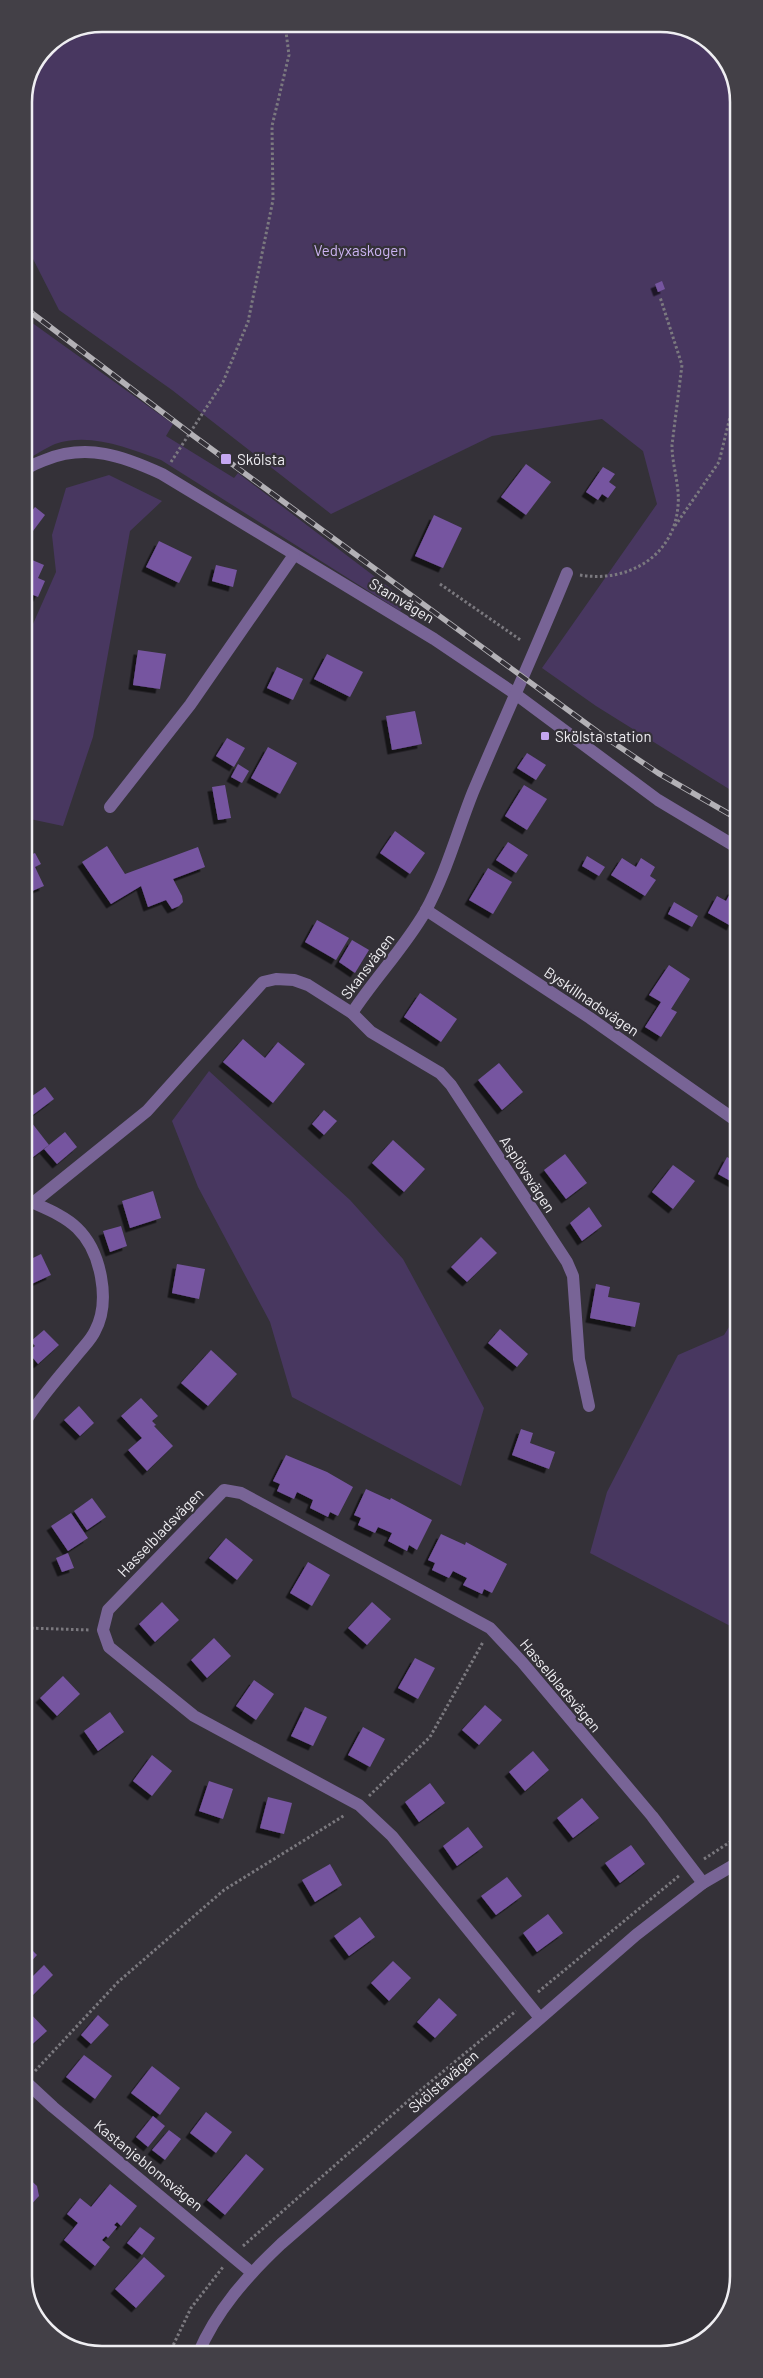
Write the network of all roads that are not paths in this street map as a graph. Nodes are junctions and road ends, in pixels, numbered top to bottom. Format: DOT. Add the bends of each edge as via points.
graph roads {
  1 [pos="32,466"];
  2 [pos="294,554"];
  3 [pos="567,573"];
  4 [pos="514,693"];
  5 [pos="110,806"];
  6 [pos="730,843"];
  7 [pos="426,910"];
  8 [pos="352,1013"];
  9 [pos="730,1116"];
  10 [pos="32,1199"];
  11 [pos="32,1202"];
  12 [pos="589,1406"];
  13 [pos="32,1410"];
  14 [pos="730,1868"];
  15 [pos="703,1884"];
  16 [pos="540,2018"];
  17 [pos="32,2082"];
  18 [pos="251,2272"];
  19 [pos="201,2345"];
  1 -- 2 [label="street, Stamvägen" via="60,454 114,454 162,474"];
  2 -- 4 [label="street, Stamvägen" via="434,639"];
  2 -- 5 [label="street" via="190,705"];
  3 -- 4 [label="street, Skansvägen"];
  4 -- 6 [label="street, Stamvägen" via="658,800"];
  4 -- 7 [label="street, Skansvägen" via="441,880"];
  7 -- 8 [label="street, Skansvägen" via="405,944"];
  7 -- 9 [label="street, Byskillnadsvägen" via="590,1018"];
  8 -- 10 [label="street, Skansvägen" via="308,985 294,980 263,982 147,1111"];
  8 -- 12 [label="street, Asplövsvägen" via="371,1032 440,1073 451,1085 567,1262 573,1276 579,1359"];
  11 -- 13 [label="street" via="77,1227 88,1241 98,1264 102,1288 102,1318 95,1333"];
  14 -- 15 [label="street, Skölstavägen"];
  15 -- 16 [label="street, Skölstavägen" via="636,1935"];
  15 -- 16 [label="street, Hasselbladsvägen" via="652,1816 490,1628 242,1493 224,1490 108,1610 103,1630 109,1647 194,1716 360,1805 392,1836"];
  16 -- 18 [label="street, Skölstavägen"];
  17 -- 18 [label="street, Kastanjeblomsvägen" via="53,2107"];
  18 -- 19 [label="street, Skölstavägen" via="208,2328"];
}
